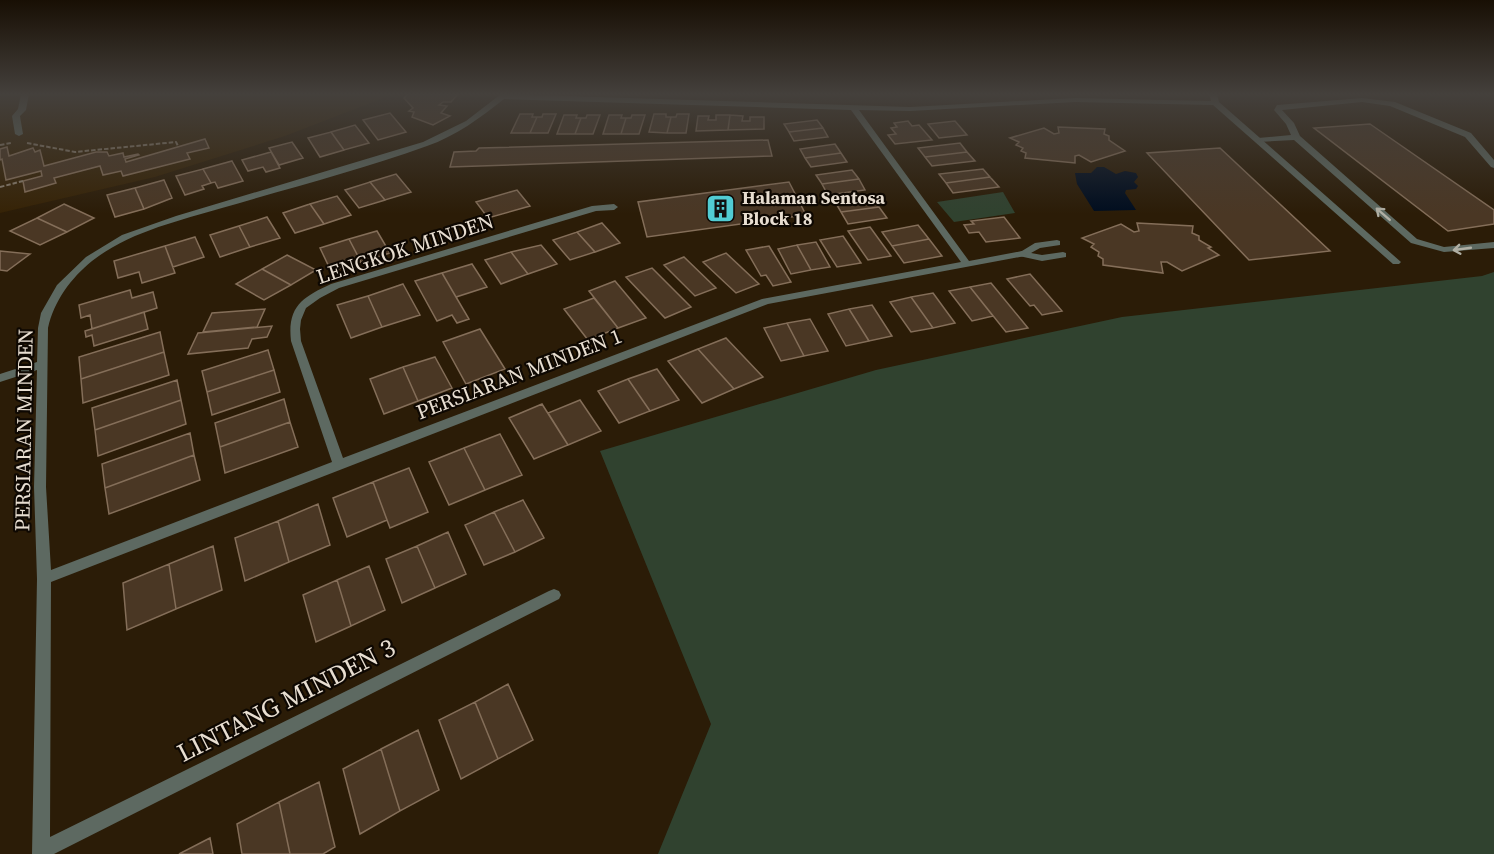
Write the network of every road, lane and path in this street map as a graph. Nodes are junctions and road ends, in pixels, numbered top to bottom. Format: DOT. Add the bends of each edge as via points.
graph roads {
  1 [pos="19,134"];
  2 [pos="447,134"];
  3 [pos="872,134"];
  4 [pos="1252,134"];
  5 [pos="1295,134"];
  6 [pos="1465,134"];
  7 [pos="1296,137"];
  8 [pos="20,138"];
  9 [pos="1258,140"];
  10 [pos="178,146"];
  11 [pos="1494,165"];
  12 [pos="23,181"];
  13 [pos="0,187"];
  14 [pos="614,207"];
  15 [pos="1057,243"];
  16 [pos="1494,245"];
  17 [pos="1022,254"];
  18 [pos="1063,255"];
  19 [pos="1396,262"];
  20 [pos="966,263"];
  21 [pos="43,364"];
  22 [pos="0,378"];
  23 [pos="339,464"];
  24 [pos="44,579"];
  25 [pos="554,595"];
  26 [pos="41,852"];
  1 -- 8 [label="street"];
  2 -- 21 [label="street, PERSIARAN MINDEN" via="426,144 168,221 106,247 74,272 52,300 43,328"];
  3 -- 20 [label="street"];
  4 -- 9 [label="street"];
  5 -- 7 [label="street"];
  6 -- 11 [label="street"];
  7 -- 9 [label="street"];
  16 -- 7 [label="street, one-way" via="1447,251 1414,241"];
  8 -- 10 [label="path" via="75,152 176,142"];
  9 -- 19 [label="street"];
  12 -- 13 [label="path"];
  14 -- 23 [label="street, LENGKOK MINDEN" via="595,208 335,286 302,305 296,316 296,341"];
  15 -- 17 [label="street" via="1038,245"];
  17 -- 18 [label="street" via="1042,258"];
  17 -- 20 [label="street, PERSIARAN MINDEN 1"];
  20 -- 23 [label="street, PERSIARAN MINDEN 1" via="766,301"];
  21 -- 22 [label="street"];
  21 -- 24 [label="street, PERSIARAN MINDEN" via="40,487"];
  23 -- 24 [label="street, PERSIARAN MINDEN 1"];
  24 -- 26 [label="street, PERSIARAN MINDEN"];
  25 -- 26 [label="street, LINTANG MINDEN 3"];
}
